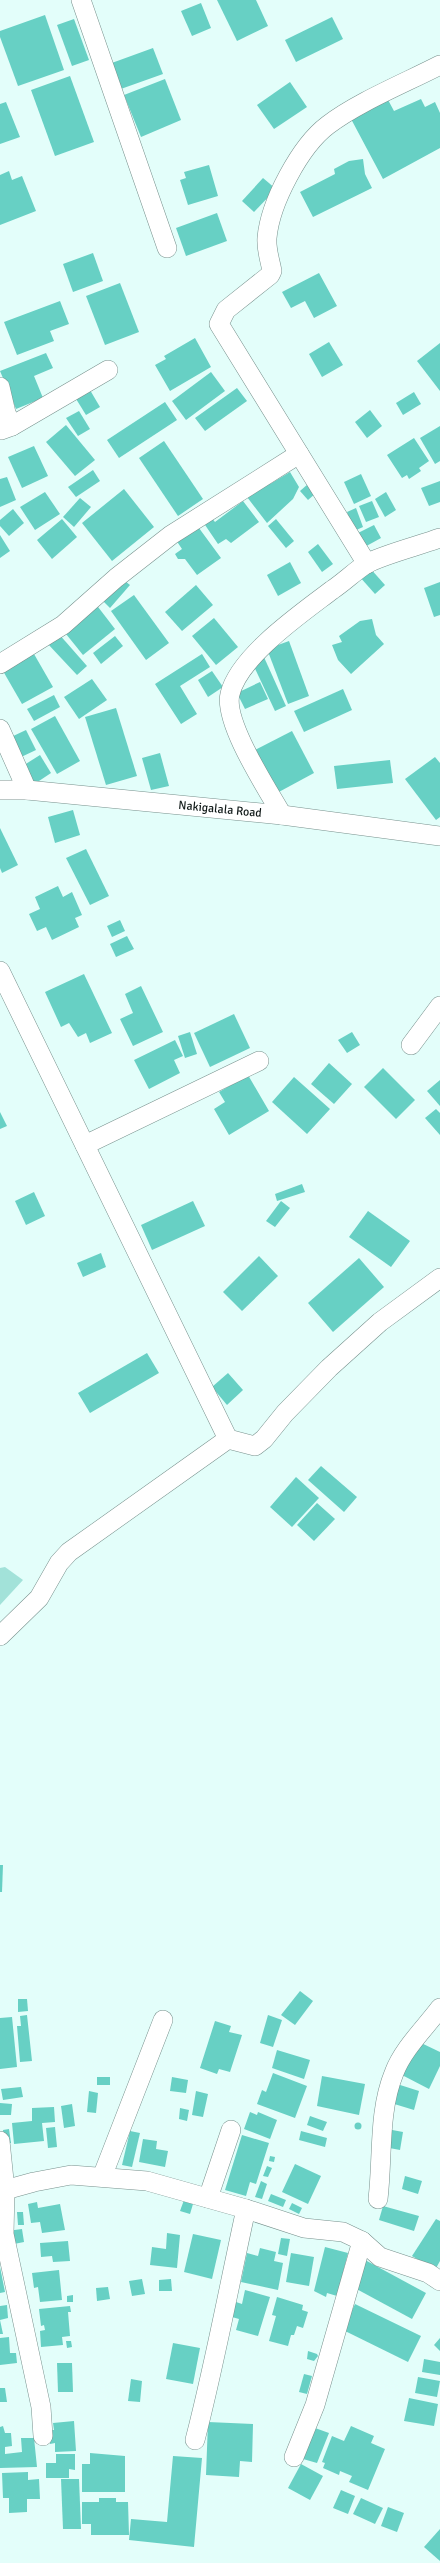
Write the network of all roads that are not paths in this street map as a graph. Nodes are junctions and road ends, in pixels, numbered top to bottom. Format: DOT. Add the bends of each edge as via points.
graph roads {
  1 [pos="81,0"];
  2 [pos="440,65"];
  3 [pos="167,248"];
  4 [pos="108,370"];
  5 [pos="0,387"];
  6 [pos="6,428"];
  7 [pos="299,454"];
  8 [pos="440,538"];
  9 [pos="366,564"];
  10 [pos="0,664"];
  11 [pos="0,729"];
  12 [pos="0,790"];
  13 [pos="27,790"];
  14 [pos="282,815"];
  15 [pos="440,836"];
  16 [pos="0,971"];
  17 [pos="440,1006"];
  18 [pos="411,1045"];
  19 [pos="259,1062"];
  20 [pos="85,1144"];
  21 [pos="440,1278"];
  22 [pos="228,1439"];
  23 [pos="0,1636"];
  24 [pos="440,2008"];
  25 [pos="163,2020"];
  26 [pos="231,2130"];
  27 [pos="0,2141"];
  28 [pos="102,2177"];
  29 [pos="2,2192"];
  30 [pos="208,2198"];
  31 [pos="378,2199"];
  32 [pos="246,2209"];
  33 [pos="362,2241"];
  34 [pos="440,2281"];
  35 [pos="43,2436"];
  36 [pos="195,2440"];
  37 [pos="294,2457"];
  1 -- 3 [label="street"];
  2 -- 7 [label="street" via="345,114 327,126 306,146 288,175 267,237 272,271 270,276 226,310 219,324"];
  4 -- 6 [label="street"];
  5 -- 6 [label="street" via="6,413"];
  7 -- 9 [label="street"];
  7 -- 10 [label="street" via="171,535 62,625"];
  8 -- 9 [label="street"];
  9 -- 14 [label="street" via="298,616 250,659 230,694 230,710 238,734"];
  11 -- 13 [label="street"];
  12 -- 13 [label="street, Nakigalala Road"];
  13 -- 14 [label="street, Nakigalala Road"];
  14 -- 15 [label="street, Nakigalala Road"];
  16 -- 20 [label="street"];
  17 -- 18 [label="street"];
  19 -- 20 [label="street"];
  20 -- 22 [label="street"];
  21 -- 22 [label="street" via="380,1322 329,1368 260,1443 246,1446"];
  22 -- 23 [label="street" via="69,1552 59,1563 39,1598"];
  24 -- 31 [label="street" via="394,2072 385,2104"];
  25 -- 28 [label="street"];
  26 -- 30 [label="street"];
  27 -- 29 [label="street"];
  28 -- 29 [label="street" via="71,2175"];
  28 -- 30 [label="street" via="147,2181"];
  29 -- 35 [label="street" via="4,2234 40,2407"];
  30 -- 32 [label="street"];
  32 -- 33 [label="street" via="304,2228 344,2232"];
  32 -- 36 [label="street" via="217,2339 214,2367"];
  33 -- 34 [label="street" via="380,2257 428,2273"];
  33 -- 37 [label="street" via="315,2405"];
}
